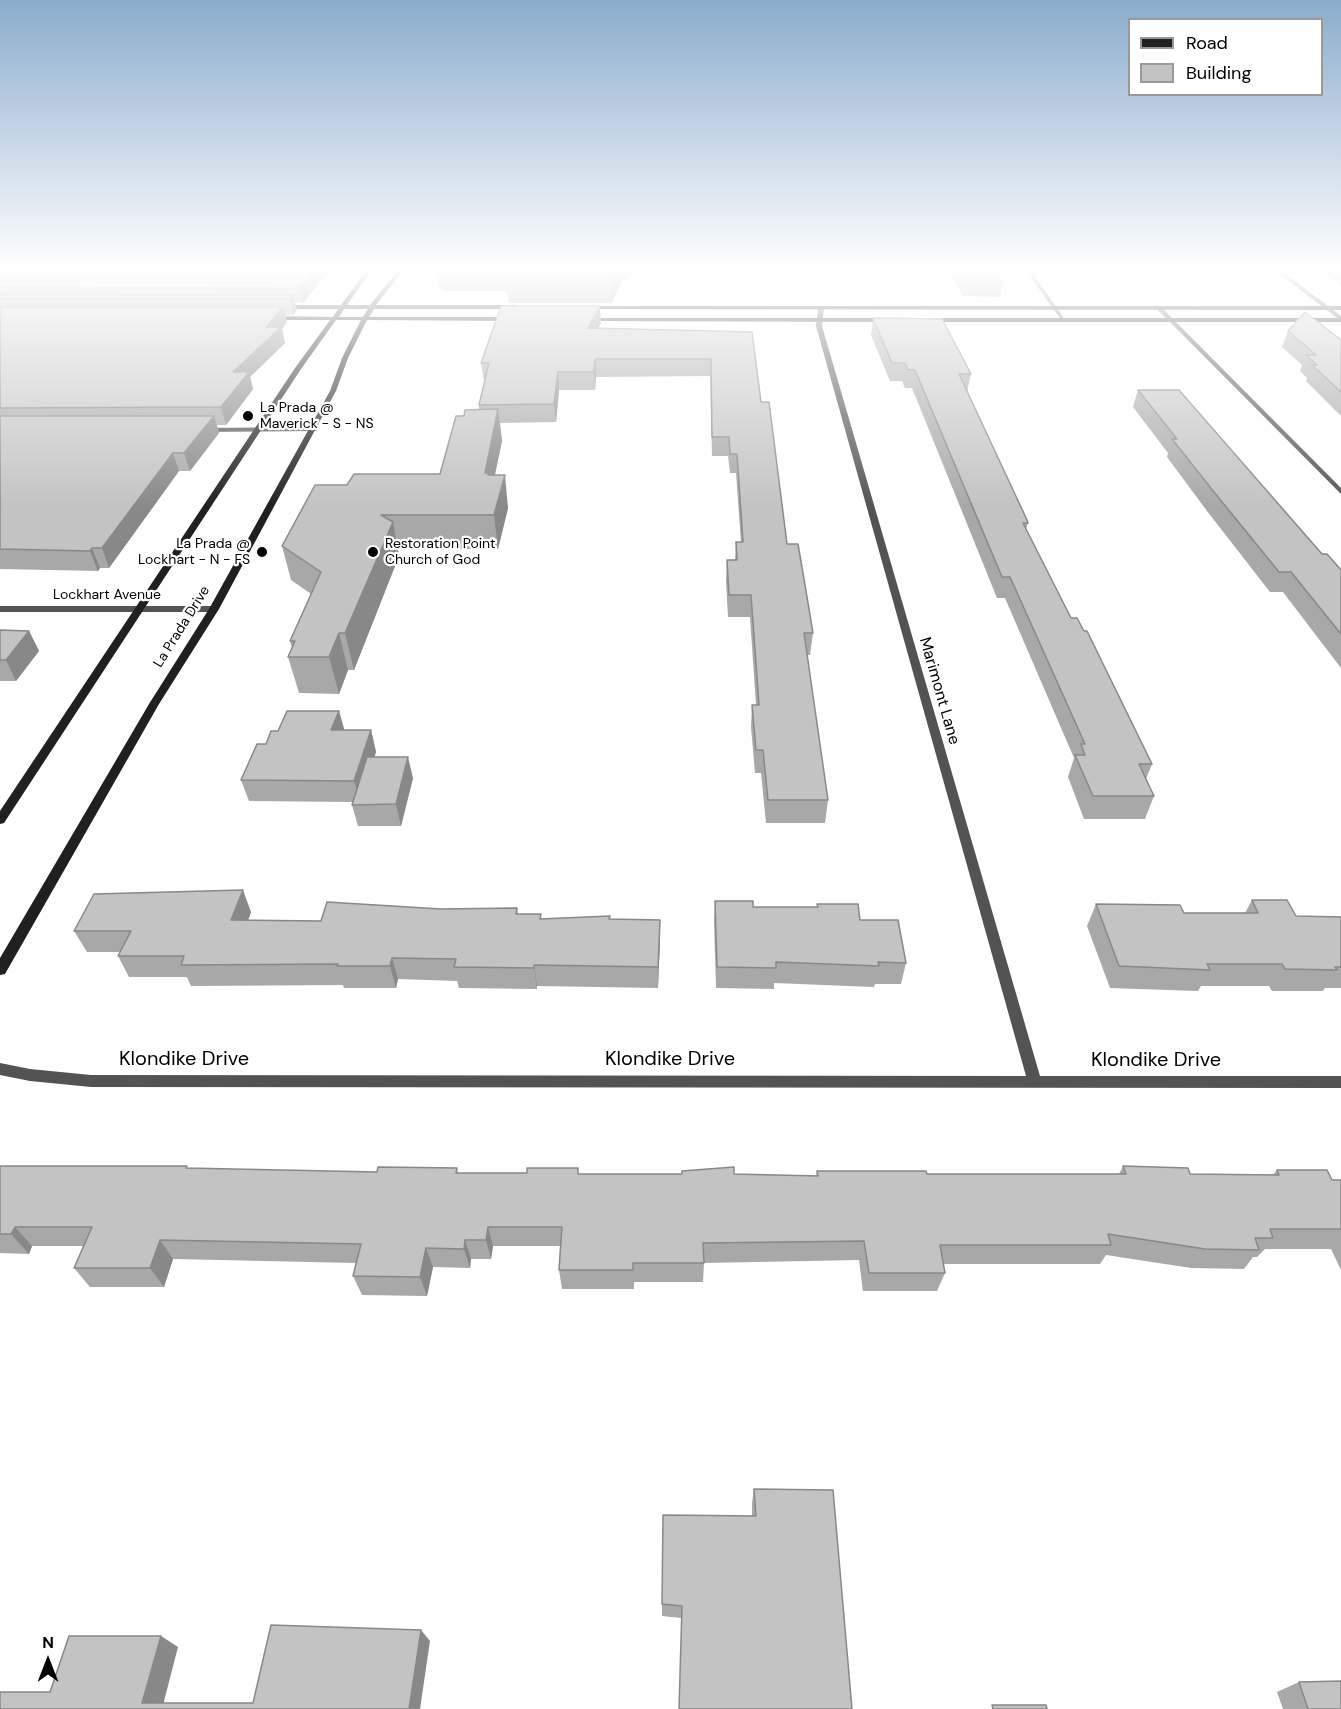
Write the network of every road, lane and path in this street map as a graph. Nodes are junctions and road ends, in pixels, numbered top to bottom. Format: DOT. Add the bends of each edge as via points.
graph roads {
  1 [pos="312,348"];
  2 [pos="349,348"];
  3 [pos="827,348"];
  4 [pos="1198,348"];
  5 [pos="257,429"];
  6 [pos="313,429"];
  7 [pos="188,430"];
  8 [pos="1341,492"];
  9 [pos="0,609"];
  10 [pos="138,609"];
  11 [pos="214,609"];
  12 [pos="0,820"];
  13 [pos="1,967"];
  14 [pos="0,1069"];
  15 [pos="1035,1082"];
  16 [pos="1341,1082"];
  1 -- 5 [label="main road"];
  2 -- 6 [label="main road, La Prada Drive" via="333,391"];
  3 -- 15 [label="street, Marimont Lane"];
  4 -- 8 [label="street"];
  5 -- 6 [label="street"];
  5 -- 7 [label="street"];
  5 -- 10 [label="main road"];
  6 -- 11 [label="main road, La Prada Drive"];
  9 -- 10 [label="street, Lockhart Avenue"];
  10 -- 11 [label="street, Lockhart Avenue"];
  10 -- 12 [label="main road"];
  11 -- 13 [label="main road, La Prada Drive"];
  14 -- 15 [label="street, Klondike Drive" via="92,1081"];
  15 -- 16 [label="street, Klondike Drive"];
}
